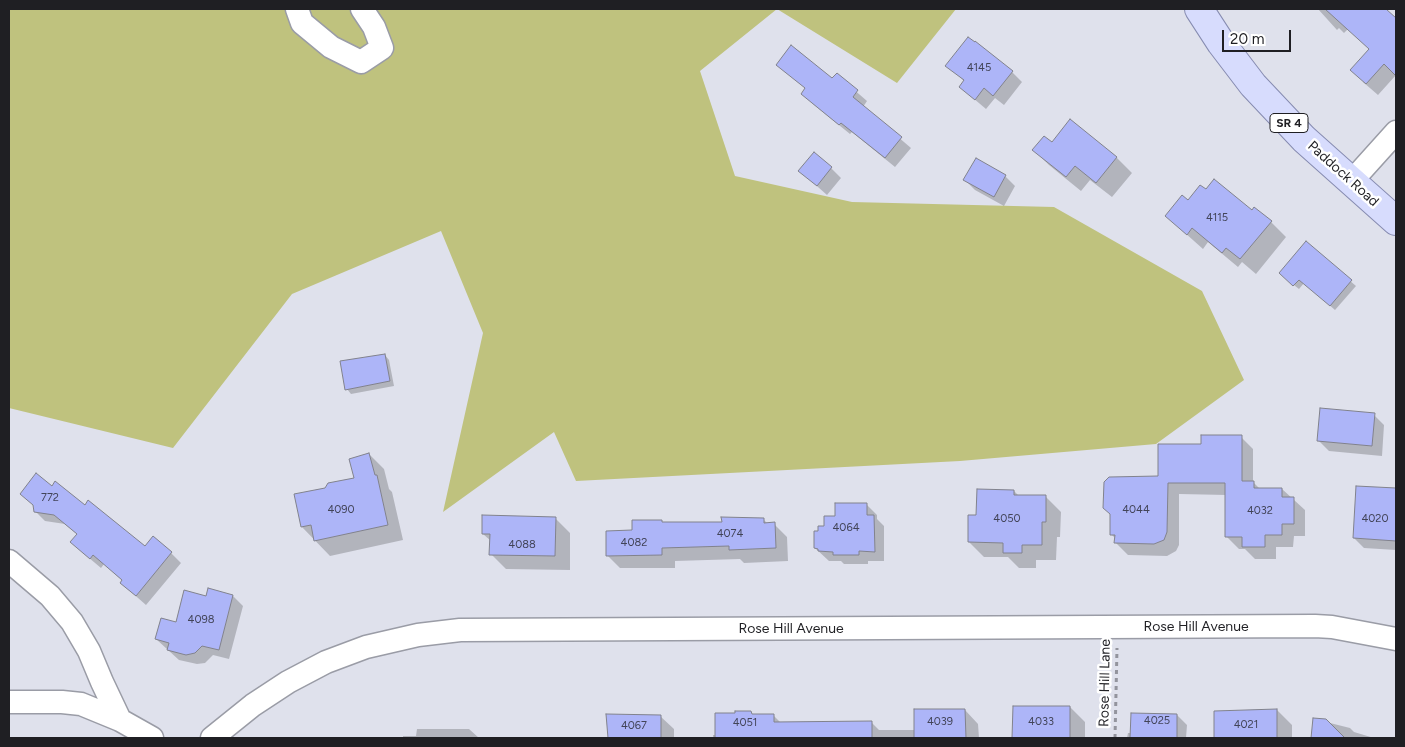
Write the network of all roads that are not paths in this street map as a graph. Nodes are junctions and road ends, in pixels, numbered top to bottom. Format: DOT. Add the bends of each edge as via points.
graph roads {
  1 [pos="297,9"];
  2 [pos="362,9"];
  3 [pos="1199,9"];
  4 [pos="1396,132"];
  5 [pos="1351,182"];
  6 [pos="1396,221"];
  7 [pos="9,561"];
  8 [pos="1396,639"];
  9 [pos="9,702"];
  10 [pos="120,720"];
  11 [pos="152,738"];
  12 [pos="212,738"];
  1 -- 2 [label="street" via="302,23 331,47 361,62 382,48"];
  3 -- 5 [label="main road, Paddock Road / SR 4" via="1253,85 1304,139"];
  4 -- 5 [label="street"];
  5 -- 6 [label="main road, Paddock Road / SR 4"];
  7 -- 10 [label="street" via="50,596 72,622 89,651"];
  8 -- 12 [label="street, Rose Hill Avenue" via="1332,626 467,630 418,634 366,647 326,662 288,682"];
  9 -- 10 [label="street" via="81,704"];
  10 -- 11 [label="street"];
}
